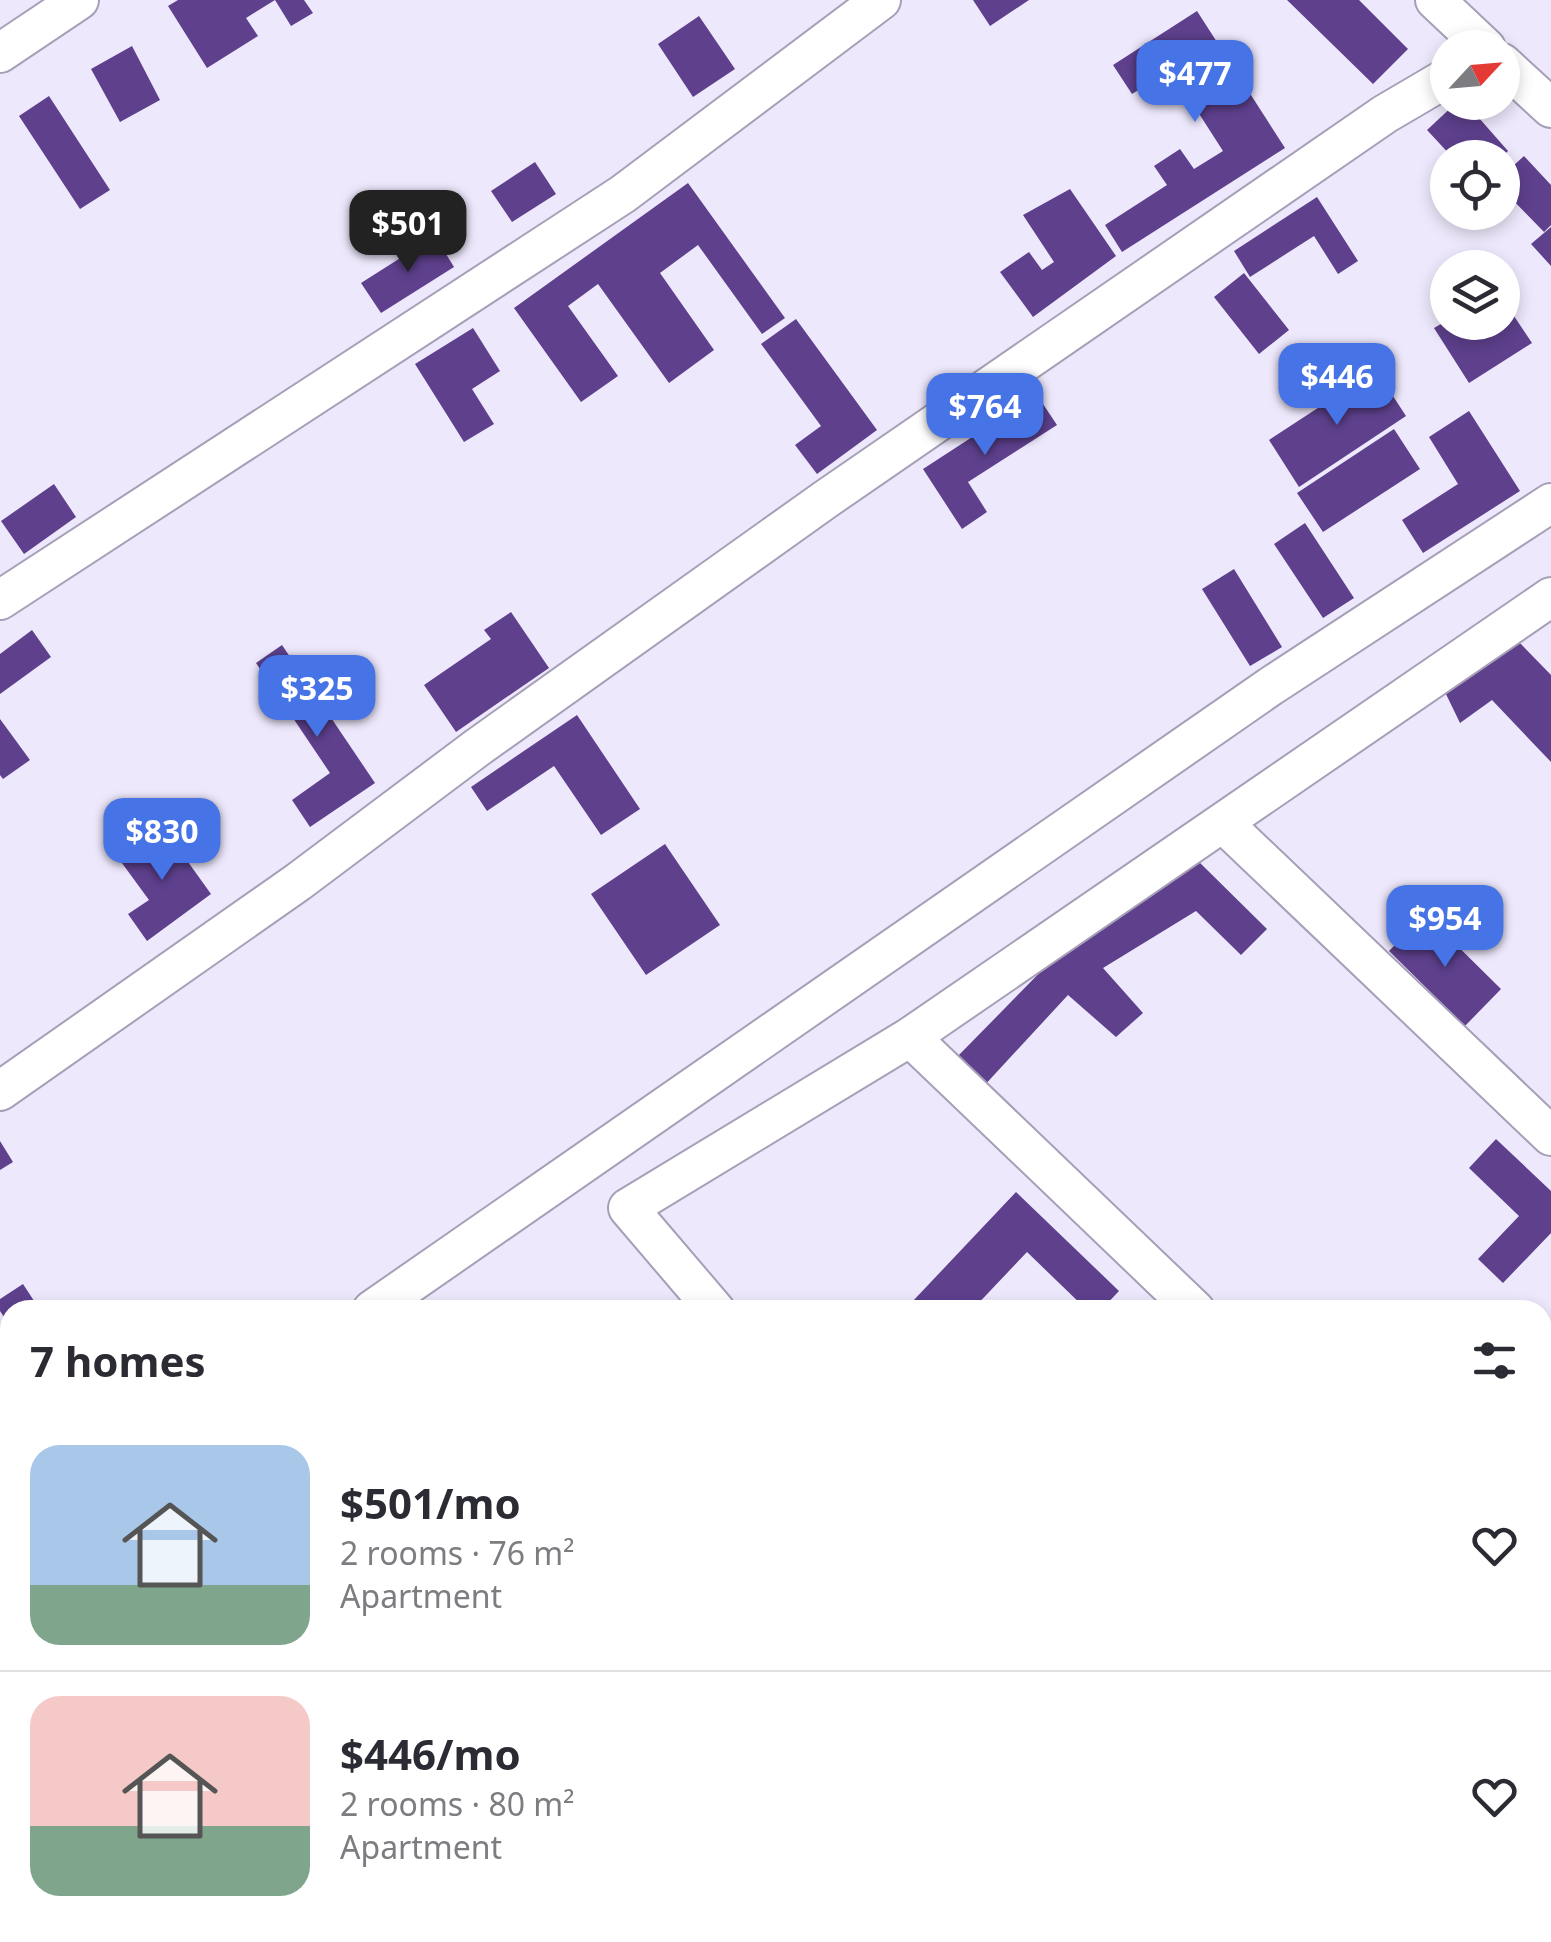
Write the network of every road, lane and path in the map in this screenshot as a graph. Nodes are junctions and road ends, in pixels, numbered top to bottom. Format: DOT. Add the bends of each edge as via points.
graph roads {
  1 [pos="79,0"];
  2 [pos="882,0"];
  3 [pos="1435,0"];
  4 [pos="1467,30"];
  5 [pos="0,53"];
  6 [pos="1520,80"];
  7 [pos="1430,88"];
  8 [pos="1551,108"];
  9 [pos="1551,503"];
  10 [pos="0,600"];
  11 [pos="1548,605"];
  12 [pos="1223,822"];
  13 [pos="910,1036"];
  14 [pos="0,1091"];
  15 [pos="1551,1136"];
  16 [pos="386,1300"];
  17 [pos="706,1300"];
  18 [pos="1184,1300"];
  1 -- 5 [label="street"];
  2 -- 10 [label="street" via="624,194"];
  3 -- 4 [label="street"];
  6 -- 8 [label="street"];
  7 -- 14 [label="street" via="826,499"];
  9 -- 16 [label="street" via="1271,686"];
  11 -- 12 [label="street"];
  12 -- 13 [label="street"];
  12 -- 15 [label="street"];
  13 -- 17 [label="street" via="628,1208"];
  13 -- 18 [label="street"];
}
